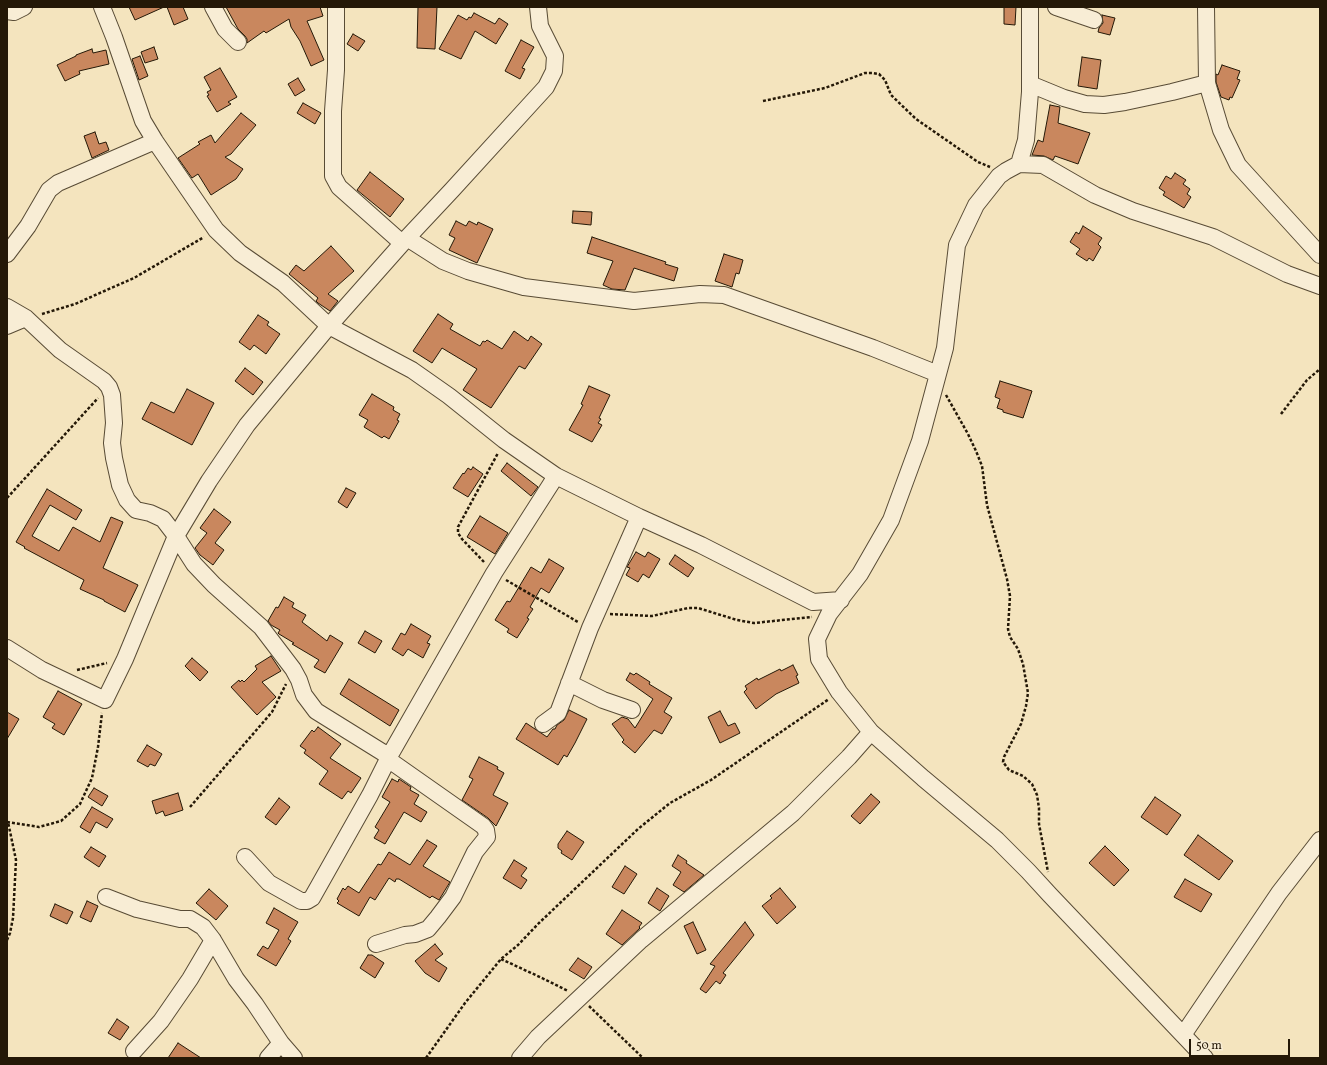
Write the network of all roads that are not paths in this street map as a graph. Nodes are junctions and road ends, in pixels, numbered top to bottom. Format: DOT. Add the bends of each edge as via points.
graph roads {
  1 [pos="24,7"];
  2 [pos="102,7"];
  3 [pos="213,7"];
  4 [pos="336,7"];
  5 [pos="538,7"];
  6 [pos="1030,7"];
  7 [pos="1056,7"];
  8 [pos="1206,7"];
  9 [pos="7,11"];
  10 [pos="1094,20"];
  11 [pos="238,42"];
  12 [pos="1207,83"];
  13 [pos="1030,84"];
  14 [pos="155,142"];
  15 [pos="1013,167"];
  16 [pos="405,241"];
  17 [pos="7,254"];
  18 [pos="1320,255"];
  19 [pos="1320,286"];
  20 [pos="7,307"];
  21 [pos="26,318"];
  22 [pos="7,326"];
  23 [pos="329,326"];
  24 [pos="938,377"];
  25 [pos="556,476"];
  26 [pos="639,518"];
  27 [pos="176,536"];
  28 [pos="841,600"];
  29 [pos="814,610"];
  30 [pos="817,640"];
  31 [pos="7,648"];
  32 [pos="569,683"];
  33 [pos="632,710"];
  34 [pos="543,724"];
  35 [pos="871,732"];
  36 [pos="389,757"];
  37 [pos="1320,840"];
  38 [pos="245,857"];
  39 [pos="106,897"];
  40 [pos="213,940"];
  41 [pos="376,944"];
  42 [pos="1183,1036"];
  43 [pos="281,1043"];
  44 [pos="134,1051"];
  45 [pos="268,1058"];
  46 [pos="294,1058"];
  47 [pos="520,1058"];
  48 [pos="1205,1058"];
  1 -- 9 [label="street" via="14,12"];
  2 -- 14 [label="street" via="143,121"];
  3 -- 11 [label="street" via="225,29"];
  4 -- 16 [label="street" via="334,176 339,187"];
  5 -- 16 [label="street" via="540,26 555,56 554,71 546,87"];
  6 -- 13 [label="street"];
  7 -- 10 [label="street"];
  8 -- 12 [label="street"];
  12 -- 13 [label="street" via="1104,105 1085,104"];
  12 -- 18 [label="street" via="1221,130 1238,165"];
  13 -- 15 [label="street" via="1026,140"];
  14 -- 17 [label="street" via="58,183 49,190 28,226"];
  14 -- 23 [label="street" via="216,230 240,253 282,283"];
  15 -- 19 [label="street" via="1043,165 1101,198 1213,237 1287,274"];
  15 -- 24 [label="street" via="999,176 976,205 957,245 945,348"];
  16 -- 23 [label="street"];
  16 -- 24 [label="street" via="468,271 524,287 634,302 700,294 724,295 873,348"];
  20 -- 21 [label="street"];
  21 -- 22 [label="street"];
  21 -- 27 [label="street" via="60,350 109,387 114,423 112,443 120,485 127,500 136,510 163,519"];
  23 -- 25 [label="street" via="412,370"];
  23 -- 27 [label="street" via="247,425"];
  24 -- 28 [label="street" via="920,441 891,520 860,574"];
  25 -- 26 [label="street"];
  25 -- 36 [label="street" via="494,573"];
  26 -- 29 [label="street" via="701,545"];
  26 -- 32 [label="street" via="590,628"];
  27 -- 31 [label="street" via="125,659 105,700 42,670"];
  27 -- 36 [label="street" via="194,564 261,627 293,669 304,694 316,711"];
  28 -- 29 [label="street"];
  28 -- 30 [label="street" via="829,614"];
  29 -- 30 [label="street"];
  30 -- 35 [label="street" via="819,659 839,692"];
  32 -- 33 [label="street" via="603,700"];
  32 -- 34 [label="street" via="558,713"];
  35 -- 42 [label="street" via="997,840"];
  35 -- 47 [label="street" via="793,813 641,940 579,997"];
  36 -- 38 [label="street" via="312,898 301,901 269,883"];
  36 -- 41 [label="street" via="483,826 487,837 476,852 453,897 428,929"];
  37 -- 42 [label="street" via="1279,893"];
  39 -- 40 [label="street" via="137,909 190,919 204,926"];
  40 -- 43 [label="street" via="236,980"];
  40 -- 44 [label="street" via="161,1021"];
  42 -- 48 [label="street"];
  43 -- 45 [label="street"];
  43 -- 46 [label="street"];
}
